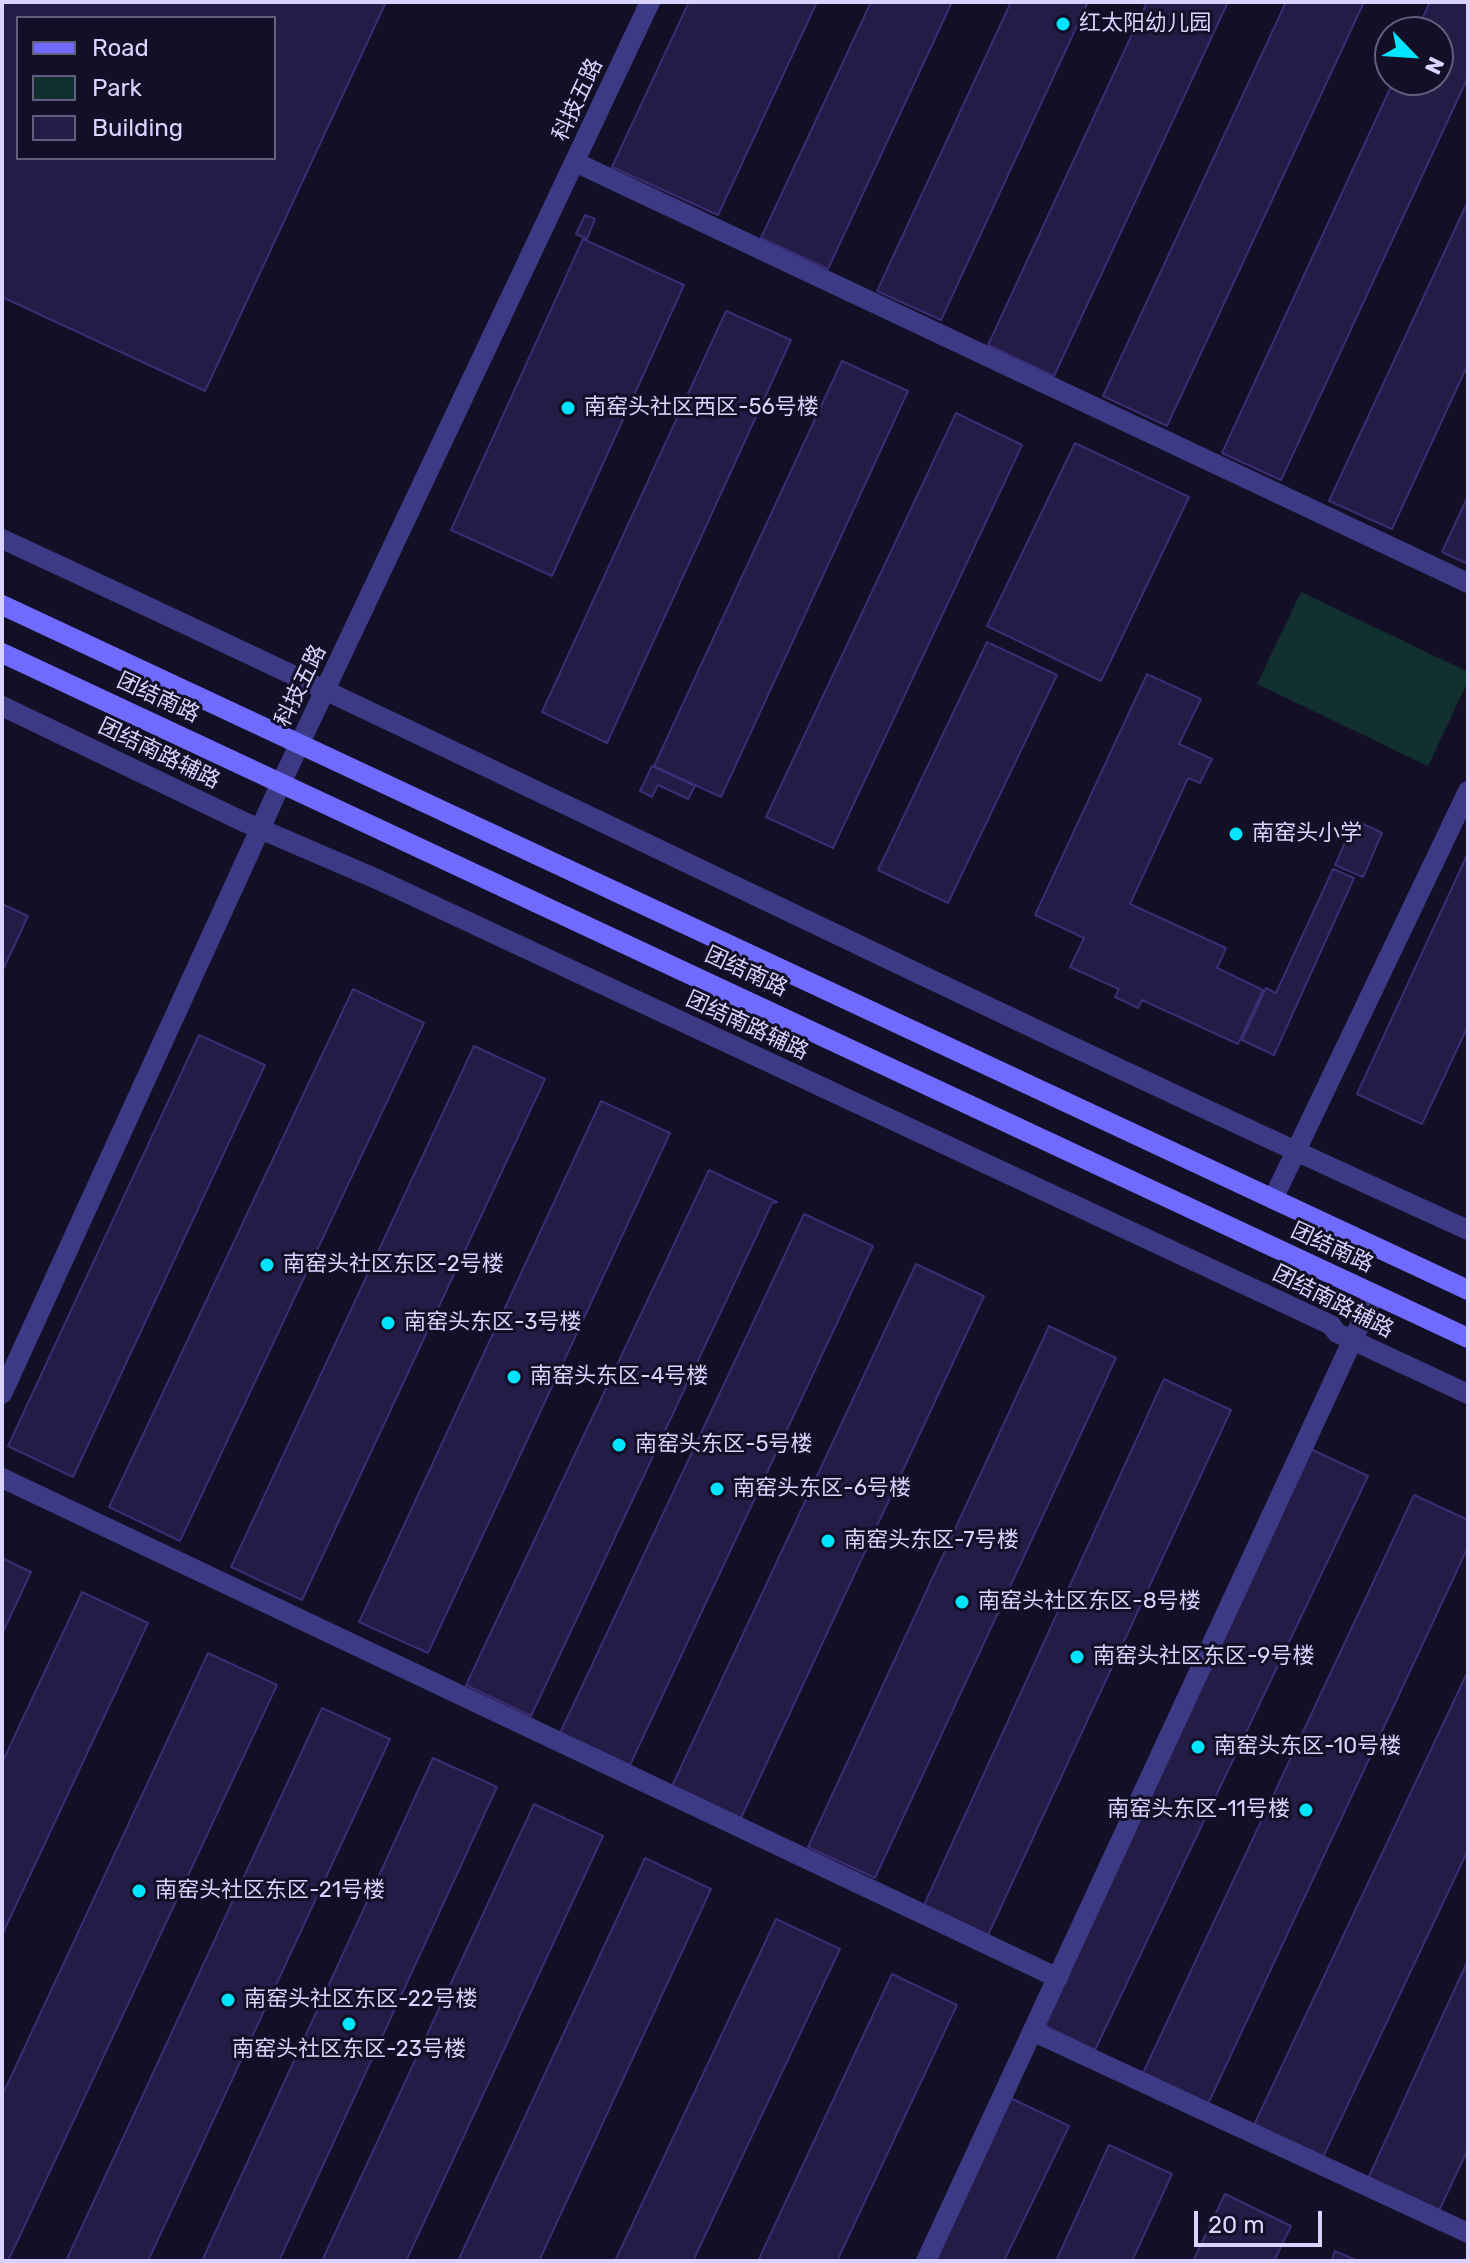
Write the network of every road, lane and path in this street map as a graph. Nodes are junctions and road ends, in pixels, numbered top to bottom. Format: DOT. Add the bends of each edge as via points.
graph roads {
  1 [pos="650,2"];
  2 [pos="575,162"];
  3 [pos="2,539"];
  4 [pos="1468,583"];
  5 [pos="2,605"];
  6 [pos="2,653"];
  7 [pos="327,688"];
  8 [pos="2,706"];
  9 [pos="300,743"];
  10 [pos="282,781"];
  11 [pos="1468,791"];
  12 [pos="260,829"];
  13 [pos="1295,1152"];
  14 [pos="1273,1199"];
  15 [pos="1468,1230"];
  16 [pos="1468,1290"];
  17 [pos="1374,1294"];
  18 [pos="1468,1338"];
  19 [pos="1353,1341"];
  20 [pos="2,1394"];
  21 [pos="1468,1394"];
  22 [pos="2,1478"];
  23 [pos="1058,1978"];
  24 [pos="1034,2032"];
  25 [pos="1468,2233"];
  26 [pos="926,2261"];
  1 -- 2 [label="street, 科技五路"];
  2 -- 4 [label="street"];
  2 -- 7 [label="street, 科技五路"];
  3 -- 7 [label="street"];
  5 -- 9 [label="main road, 团结南路"];
  6 -- 10 [label="main road, 团结南路"];
  7 -- 9 [label="street, 科技五路"];
  7 -- 13 [label="street"];
  8 -- 12 [label="street, 团结南路辅路"];
  9 -- 10 [label="street, 科技五路"];
  9 -- 14 [label="main road, 团结南路"];
  10 -- 12 [label="street, 科技五路"];
  10 -- 17 [label="main road, 团结南路"];
  11 -- 13 [label="street"];
  12 -- 19 [label="street, 团结南路辅路" via="1331,1325"];
  12 -- 20 [label="street, 科技五路"];
  13 -- 14 [label="street"];
  13 -- 15 [label="street"];
  14 -- 16 [label="main road, 团结南路"];
  17 -- 18 [label="main road, 团结南路"];
  17 -- 19 [label="street"];
  19 -- 21 [label="street, 团结南路辅路"];
  19 -- 23 [label="street"];
  22 -- 23 [label="street"];
  23 -- 24 [label="street"];
  24 -- 25 [label="street"];
  24 -- 26 [label="street"];
}
